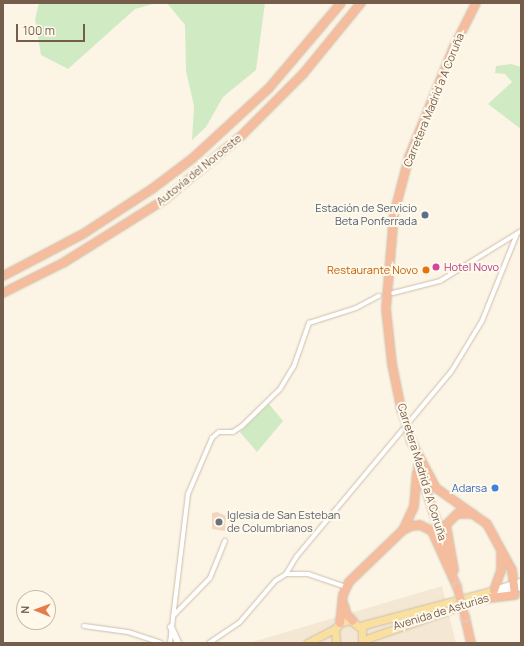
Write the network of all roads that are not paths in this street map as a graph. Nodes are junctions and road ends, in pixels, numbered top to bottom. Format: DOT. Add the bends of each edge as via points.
graph roads {
  1 [pos="341,3"];
  2 [pos="361,3"];
  3 [pos="476,3"];
  4 [pos="519,232"];
  5 [pos="3,276"];
  6 [pos="3,293"];
  7 [pos="393,293"];
  8 [pos="379,296"];
  9 [pos="411,441"];
  10 [pos="478,516"];
  11 [pos="403,530"];
  12 [pos="225,541"];
  13 [pos="501,547"];
  14 [pos="286,574"];
  15 [pos="499,581"];
  16 [pos="518,583"];
  17 [pos="345,587"];
  18 [pos="457,587"];
  19 [pos="494,590"];
  20 [pos="481,599"];
  21 [pos="343,602"];
  22 [pos="173,616"];
  23 [pos="357,624"];
  24 [pos="84,626"];
  25 [pos="338,626"];
  26 [pos="171,627"];
  27 [pos="362,641"];
  28 [pos="161,643"];
  29 [pos="170,643"];
  30 [pos="178,643"];
  31 [pos="209,643"];
  32 [pos="307,643"];
  33 [pos="336,643"];
  34 [pos="471,643"];
  1 -- 5 [label="highway, Autovía del Noroeste" via="269,88 193,158 152,189 83,234"];
  2 -- 6 [label="highway, Autovía del Noroeste" via="298,80 242,135 164,200 63,263"];
  3 -- 9 [label="highway, Carretera Madrid a A Coruña, bridge" via="454,47 409,156 394,214 387,266 386,309 392,364"];
  4 -- 7 [label="street" via="440,281"];
  4 -- 14 [label="street" via="482,321 456,366 297,556"];
  8 -- 22 [label="street" via="356,308 309,323 294,366 280,389 250,420 233,432 219,432 212,438 188,494"];
  9 -- 10 [label="highway" via="436,488"];
  9 -- 11 [label="highway" via="418,492"];
  9 -- 18 [label="highway, Carretera Madrid a A Coruña"];
  10 -- 13 [label="highway" via="491,528"];
  10 -- 18 [label="highway" via="457,514 446,525"];
  11 -- 17 [label="highway" via="362,566"];
  11 -- 18 [label="highway" via="420,525 429,528"];
  12 -- 22 [label="street" via="210,578"];
  13 -- 15 [label="highway"];
  13 -- 16 [label="highway"];
  14 -- 17 [label="street" via="308,574"];
  14 -- 31 [label="street" via="275,581 240,622"];
  15 -- 16 [label="highway" via="507,578"];
  15 -- 19 [label="highway"];
  16 -- 19 [label="main road, Avenida de Asturias"];
  16 -- 20 [label="highway" via="512,597"];
  17 -- 21 [label="highway"];
  18 -- 34 [label="highway, Carretera Madrid a A Coruña, bridge"];
  19 -- 23 [label="main road, Avenida de Asturias"];
  20 -- 27 [label="main road, Avenida de Asturias"];
  21 -- 23 [label="highway" via="347,615"];
  21 -- 25 [label="highway"];
  22 -- 26 [label="street"];
  23 -- 25 [label="main road, Avenida de Asturias"];
  23 -- 27 [label="main road"];
  24 -- 28 [label="street" via="128,632"];
  25 -- 32 [label="main road"];
  25 -- 33 [label="main road"];
  26 -- 29 [label="street"];
  26 -- 30 [label="main road"];
}
